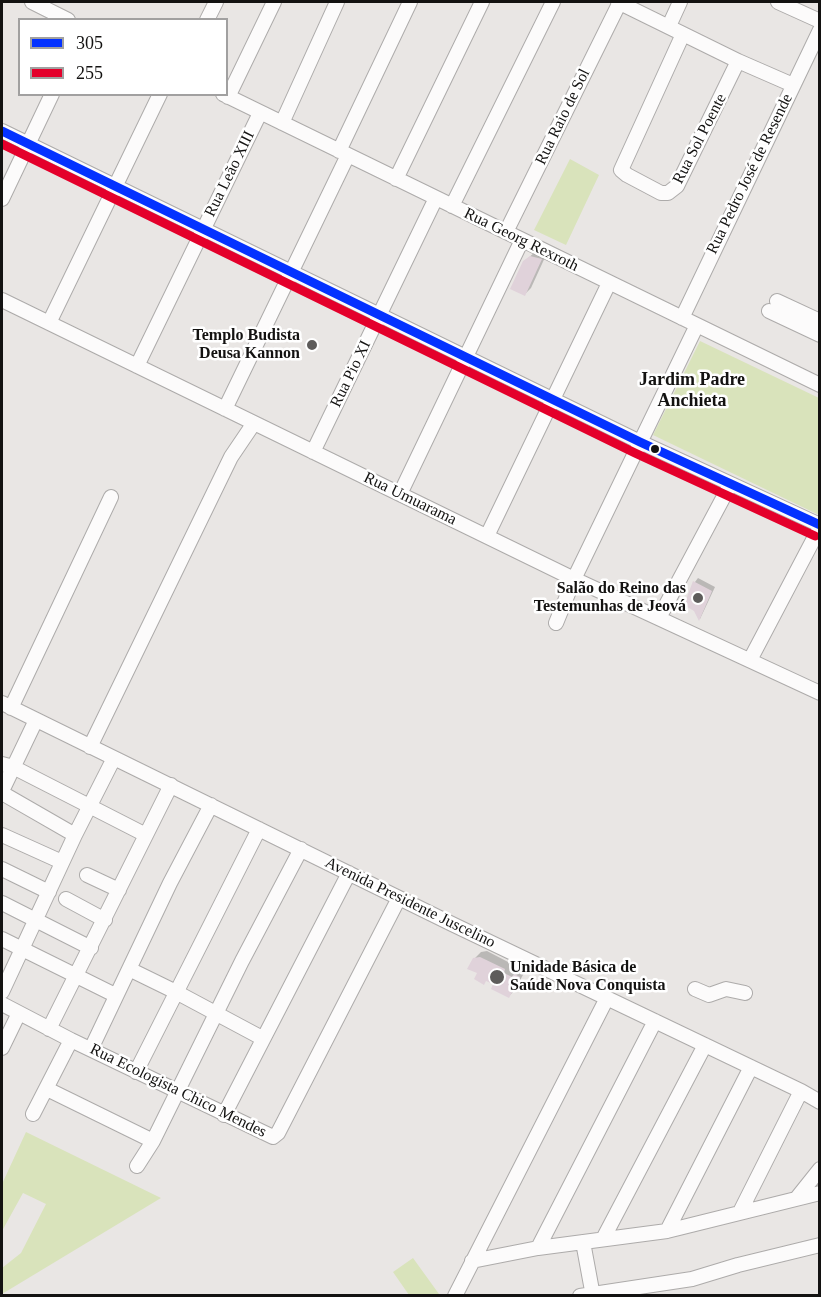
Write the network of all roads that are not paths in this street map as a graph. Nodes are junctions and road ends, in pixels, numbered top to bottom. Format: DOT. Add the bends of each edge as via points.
graph roads {
  1 [pos="32,2"];
  2 [pos="216,2"];
  3 [pos="274,2"];
  4 [pos="337,2"];
  5 [pos="410,2"];
  6 [pos="482,2"];
  7 [pos="553,2"];
  8 [pos="619,2"];
  9 [pos="680,2"];
  10 [pos="778,2"];
  11 [pos="64,18"];
  12 [pos="208,18"];
  13 [pos="819,21"];
  14 [pos="669,26"];
  15 [pos="819,30"];
  16 [pos="683,34"];
  17 [pos="738,61"];
  18 [pos="793,85"];
  19 [pos="228,90"];
  20 [pos="51,96"];
  21 [pos="159,96"];
  22 [pos="225,96"];
  23 [pos="260,112"];
  24 [pos="282,123"];
  25 [pos="2,131"];
  26 [pos="28,144"];
  27 [pos="343,153"];
  28 [pos="396,179"];
  29 [pos="115,187"];
  30 [pos="436,198"];
  31 [pos="2,199"];
  32 [pos="452,206"];
  33 [pos="203,230"];
  34 [pos="506,232"];
  35 [pos="522,240"];
  36 [pos="291,272"];
  37 [pos="609,283"];
  38 [pos="2,300"];
  39 [pos="380,315"];
  40 [pos="681,318"];
  41 [pos="819,321"];
  42 [pos="49,323"];
  43 [pos="697,325"];
  44 [pos="819,335"];
  45 [pos="466,357"];
  46 [pos="137,366"];
  47 [pos="819,385"];
  48 [pos="553,400"];
  49 [pos="225,409"];
  50 [pos="254,423"];
  51 [pos="640,442"];
  52 [pos="314,452"];
  53 [pos="730,485"];
  54 [pos="400,494"];
  55 [pos="111,497"];
  56 [pos="819,526"];
  57 [pos="487,536"];
  58 [pos="574,579"];
  59 [pos="659,618"];
  60 [pos="555,623"];
  61 [pos="750,660"];
  62 [pos="819,693"];
  63 [pos="6,705"];
  64 [pos="36,720"];
  65 [pos="90,747"];
  66 [pos="114,758"];
  67 [pos="8,765"];
  68 [pos="171,784"];
  69 [pos="2,792"];
  70 [pos="211,805"];
  71 [pos="90,807"];
  72 [pos="259,829"];
  73 [pos="2,835"];
  74 [pos="75,835"];
  75 [pos="146,835"];
  76 [pos="301,849"];
  77 [pos="62,862"];
  78 [pos="2,869"];
  79 [pos="349,873"];
  80 [pos="87,875"];
  81 [pos="119,890"];
  82 [pos="49,892"];
  83 [pos="399,898"];
  84 [pos="66,899"];
  85 [pos="2,903"];
  86 [pos="35,920"];
  87 [pos="105,920"];
  88 [pos="2,939"];
  89 [pos="91,948"];
  90 [pos="22,949"];
  91 [pos="129,969"];
  92 [pos="76,976"];
  93 [pos="4,982"];
  94 [pos="695,989"];
  95 [pos="176,992"];
  96 [pos="745,993"];
  97 [pos="115,995"];
  98 [pos="607,998"];
  99 [pos="2,1004"];
  100 [pos="19,1013"];
  101 [pos="217,1013"];
  102 [pos="655,1021"];
  103 [pos="49,1029"];
  104 [pos="262,1038"];
  105 [pos="71,1040"];
  106 [pos="705,1045"];
  107 [pos="2,1048"];
  108 [pos="91,1049"];
  109 [pos="751,1067"];
  110 [pos="136,1072"];
  111 [pos="47,1089"];
  112 [pos="801,1091"];
  113 [pos="178,1092"];
  114 [pos="819,1102"];
  115 [pos="33,1114"];
  116 [pos="224,1115"];
  117 [pos="153,1141"];
  118 [pos="138,1166"];
  119 [pos="819,1168"];
  120 [pos="819,1193"];
  121 [pos="796,1198"];
  122 [pos="740,1212"];
  123 [pos="667,1231"];
  124 [pos="603,1239"];
  125 [pos="583,1242"];
  126 [pos="819,1245"];
  127 [pos="538,1248"];
  128 [pos="472,1262"];
  129 [pos="589,1295"];
  130 [pos="455,1296"];
  1 -- 11 [label="street"];
  2 -- 12 [label="street"];
  3 -- 19 [label="street"];
  4 -- 24 [label="street"];
  5 -- 27 [label="street"];
  6 -- 28 [label="street"];
  7 -- 32 [label="street"];
  8 -- 14 [label="street"];
  8 -- 34 [label="street, Rua Raio de Sol"];
  9 -- 14 [label="street"];
  10 -- 13 [label="street"];
  14 -- 16 [label="street"];
  15 -- 18 [label="street, Rua Pedro José de Resende"];
  16 -- 17 [label="street"];
  16 -- 17 [label="street, Rua Sol Poente" via="621,170 661,193 677,186"];
  17 -- 18 [label="street"];
  18 -- 40 [label="street, Rua Pedro José de Resende"];
  20 -- 26 [label="street"];
  21 -- 29 [label="street"];
  22 -- 23 [label="street, Rua Georg Rexroth"];
  23 -- 24 [label="street, Rua Georg Rexroth"];
  23 -- 33 [label="street, Rua Leão XIII"];
  24 -- 27 [label="street, Rua Georg Rexroth"];
  25 -- 26 [label="street"];
  26 -- 29 [label="street"];
  26 -- 31 [label="street"];
  27 -- 28 [label="street, Rua Georg Rexroth"];
  27 -- 36 [label="street"];
  28 -- 30 [label="street, Rua Georg Rexroth"];
  29 -- 33 [label="street"];
  29 -- 42 [label="street"];
  30 -- 32 [label="street, Rua Georg Rexroth"];
  30 -- 39 [label="street, Rua Pio XI"];
  32 -- 34 [label="street, Rua Georg Rexroth"];
  33 -- 36 [label="street"];
  33 -- 46 [label="street, Rua Leão XIII"];
  34 -- 35 [label="street, Rua Georg Rexroth"];
  35 -- 37 [label="street, Rua Georg Rexroth"];
  35 -- 45 [label="street"];
  36 -- 39 [label="street"];
  36 -- 49 [label="street"];
  37 -- 40 [label="street, Rua Georg Rexroth"];
  37 -- 48 [label="street"];
  38 -- 42 [label="street, Rua Umuarama"];
  39 -- 45 [label="street"];
  39 -- 52 [label="street, Rua Pio XI"];
  40 -- 43 [label="street, Rua Georg Rexroth"];
  41 -- 44 [label="street" via="773,306"];
  42 -- 46 [label="street, Rua Umuarama"];
  43 -- 47 [label="street, Rua Georg Rexroth"];
  43 -- 51 [label="street"];
  45 -- 48 [label="street"];
  45 -- 54 [label="street"];
  46 -- 49 [label="street, Rua Umuarama"];
  48 -- 51 [label="street"];
  48 -- 57 [label="street"];
  49 -- 50 [label="street, Rua Umuarama"];
  50 -- 52 [label="street, Rua Umuarama"];
  50 -- 65 [label="street" via="231,457"];
  51 -- 53 [label="street"];
  51 -- 58 [label="street"];
  52 -- 54 [label="street, Rua Umuarama"];
  53 -- 56 [label="street"];
  53 -- 59 [label="street"];
  54 -- 57 [label="street, Rua Umuarama"];
  55 -- 63 [label="street"];
  56 -- 61 [label="street"];
  57 -- 58 [label="street, Rua Umuarama"];
  58 -- 59 [label="street, Rua Umuarama"];
  58 -- 60 [label="street"];
  59 -- 61 [label="street, Rua Umuarama"];
  61 -- 62 [label="street, Rua Umuarama"];
  63 -- 64 [label="street, Avenida Presidente Juscelino"];
  64 -- 65 [label="street, Avenida Presidente Juscelino"];
  64 -- 67 [label="street"];
  65 -- 66 [label="street, Avenida Presidente Juscelino"];
  66 -- 68 [label="street, Avenida Presidente Juscelino"];
  66 -- 71 [label="street"];
  67 -- 69 [label="street"];
  67 -- 71 [label="street"];
  68 -- 70 [label="street, Avenida Presidente Juscelino"];
  68 -- 75 [label="street"];
  69 -- 74 [label="street"];
  70 -- 72 [label="street, Avenida Presidente Juscelino"];
  70 -- 91 [label="street"];
  71 -- 74 [label="street"];
  71 -- 75 [label="street"];
  72 -- 76 [label="street, Avenida Presidente Juscelino"];
  72 -- 95 [label="street"];
  73 -- 77 [label="street"];
  74 -- 77 [label="street"];
  75 -- 81 [label="street"];
  76 -- 79 [label="street, Avenida Presidente Juscelino"];
  76 -- 101 [label="street"];
  77 -- 82 [label="street"];
  78 -- 82 [label="street"];
  79 -- 83 [label="street, Avenida Presidente Juscelino"];
  79 -- 104 [label="street"];
  80 -- 81 [label="street"];
  81 -- 87 [label="street"];
  82 -- 86 [label="street"];
  83 -- 98 [label="street, Avenida Presidente Juscelino"];
  83 -- 116 [label="street, Rua Ecologista Chico Mendes" via="278,1133 268,1136"];
  84 -- 87 [label="street"];
  85 -- 86 [label="street"];
  86 -- 89 [label="street"];
  86 -- 90 [label="street"];
  87 -- 89 [label="street"];
  88 -- 90 [label="street"];
  89 -- 92 [label="street"];
  90 -- 92 [label="street"];
  90 -- 93 [label="street"];
  91 -- 95 [label="street"];
  91 -- 97 [label="street"];
  92 -- 97 [label="street"];
  92 -- 103 [label="street"];
  94 -- 96 [label="street" via="709,995 726,989"];
  95 -- 101 [label="street"];
  95 -- 110 [label="street"];
  97 -- 108 [label="street"];
  98 -- 102 [label="street, Avenida Presidente Juscelino"];
  98 -- 128 [label="street"];
  99 -- 100 [label="street, Rua Ecologista Chico Mendes"];
  100 -- 103 [label="street, Rua Ecologista Chico Mendes"];
  100 -- 107 [label="street"];
  101 -- 104 [label="street"];
  101 -- 113 [label="street"];
  102 -- 106 [label="street, Avenida Presidente Juscelino"];
  102 -- 127 [label="street"];
  103 -- 105 [label="street, Rua Ecologista Chico Mendes"];
  104 -- 116 [label="street"];
  105 -- 108 [label="street, Rua Ecologista Chico Mendes"];
  105 -- 111 [label="street"];
  106 -- 109 [label="street, Avenida Presidente Juscelino"];
  106 -- 124 [label="street"];
  108 -- 110 [label="street, Rua Ecologista Chico Mendes"];
  109 -- 112 [label="street, Avenida Presidente Juscelino"];
  109 -- 123 [label="street"];
  110 -- 113 [label="street, Rua Ecologista Chico Mendes"];
  111 -- 115 [label="street"];
  111 -- 117 [label="street"];
  112 -- 114 [label="street, Avenida Presidente Juscelino"];
  112 -- 122 [label="street"];
  113 -- 116 [label="street, Rua Ecologista Chico Mendes"];
  113 -- 117 [label="street"];
  117 -- 118 [label="street"];
  119 -- 121 [label="street"];
  120 -- 121 [label="street"];
  121 -- 122 [label="street"];
  122 -- 123 [label="street"];
  123 -- 124 [label="street"];
  124 -- 125 [label="street"];
  125 -- 127 [label="street"];
  125 -- 129 [label="street"];
  126 -- 129 [label="street" via="692,1279"];
  127 -- 128 [label="street"];
  128 -- 130 [label="street"];
}
